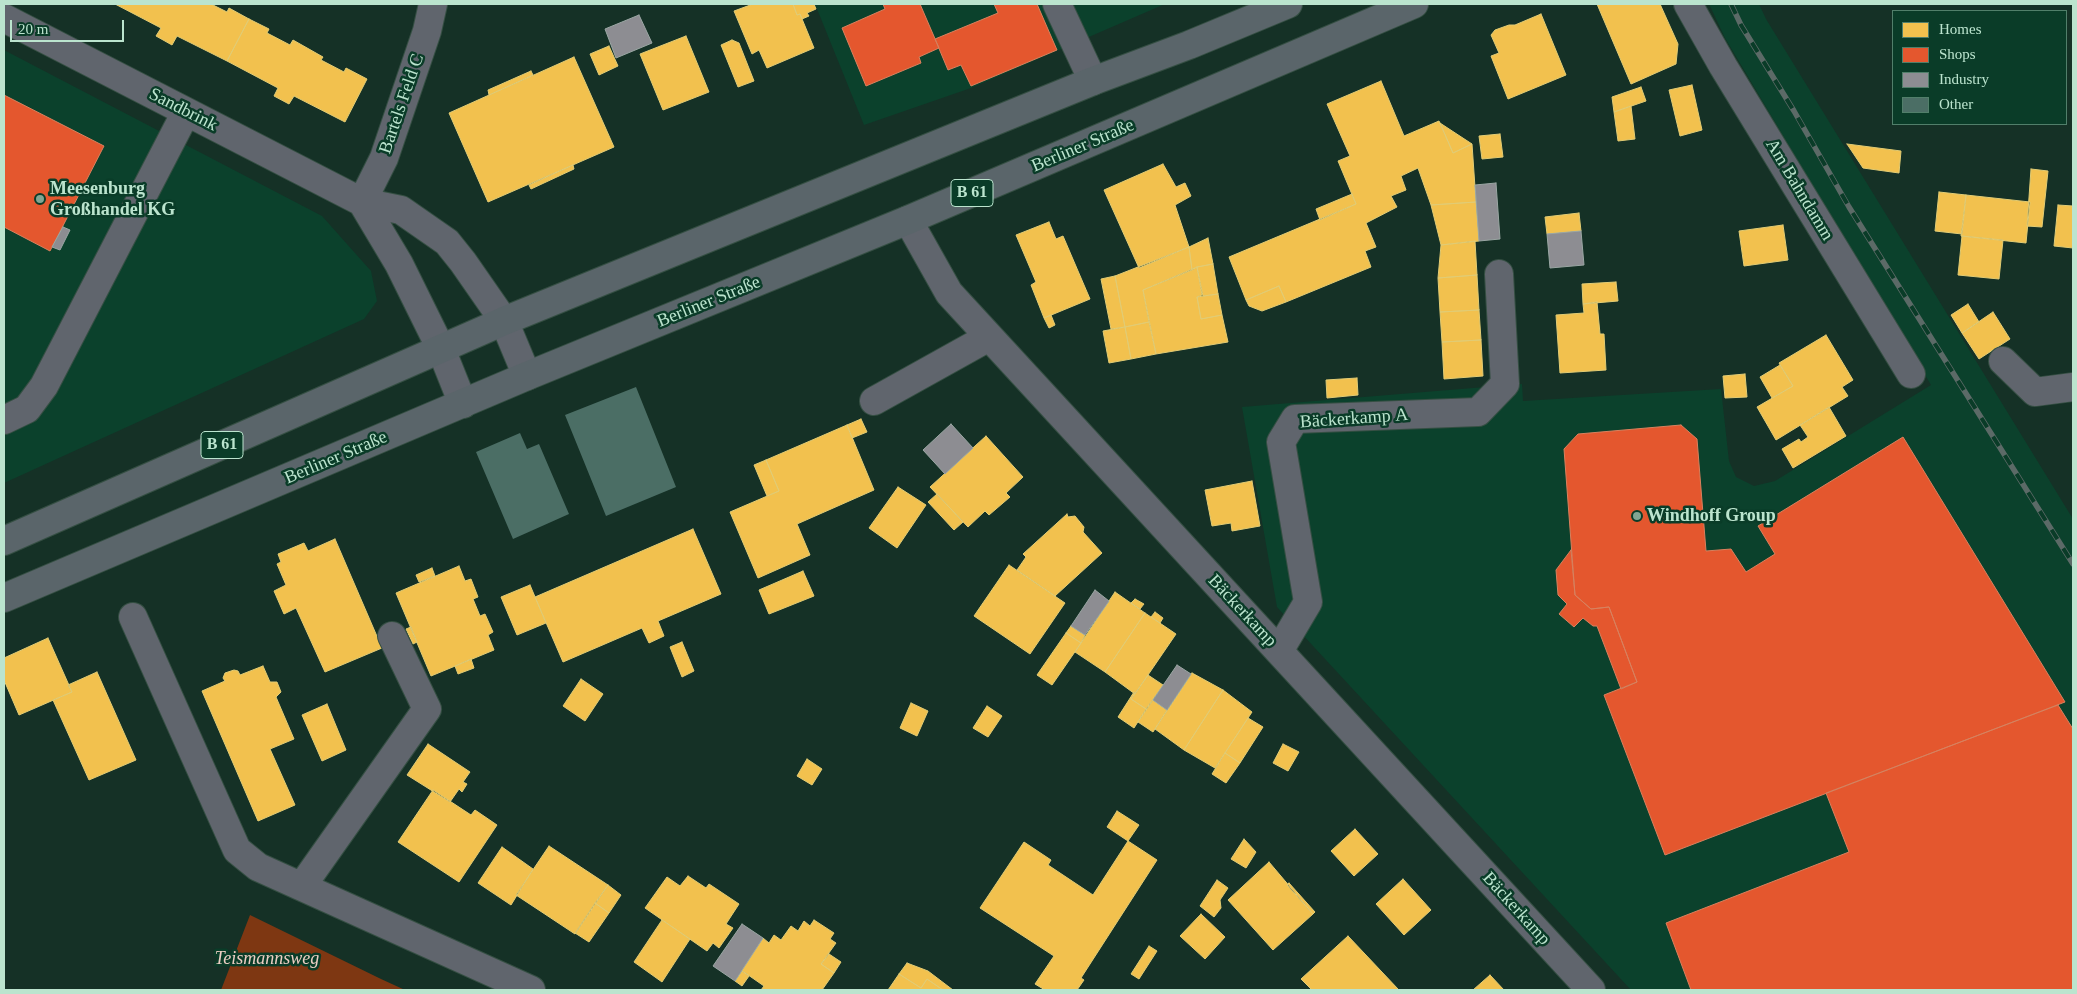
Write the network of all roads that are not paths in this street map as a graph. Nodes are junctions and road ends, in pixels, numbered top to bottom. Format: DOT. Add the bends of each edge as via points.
graph roads {
  1 [pos="433,4"];
  2 [pos="1057,4"];
  3 [pos="1288,4"];
  4 [pos="1414,4"];
  5 [pos="1688,4"];
  6 [pos="4,18"];
  7 [pos="1093,82"];
  8 [pos="186,112"];
  9 [pos="362,202"];
  10 [pos="908,220"];
  11 [pos="1499,274"];
  12 [pos="504,321"];
  13 [pos="989,337"];
  14 [pos="441,349"];
  15 [pos="2003,361"];
  16 [pos="1911,374"];
  17 [pos="527,376"];
  18 [pos="2073,387"];
  19 [pos="874,401"];
  20 [pos="463,404"];
  21 [pos="4,420"];
  22 [pos="4,541"];
  23 [pos="4,598"];
  24 [pos="133,617"];
  25 [pos="392,636"];
  26 [pos="1279,651"];
  27 [pos="302,886"];
  28 [pos="531,990"];
  29 [pos="1591,990"];
  1 -- 9 [label="street, Bartels Feld C" via="384,158"];
  2 -- 7 [label="street"];
  3 -- 7 [label="main road, B 61" via="1190,46"];
  4 -- 10 [label="main road, Berliner Straße / B 61"];
  5 -- 16 [label="street, Am Bahndamm"];
  6 -- 8 [label="street, Sandbrink"];
  7 -- 12 [label="main road, B 61"];
  8 -- 9 [label="street, Sandbrink"];
  8 -- 21 [label="street" via="44,386 27,409"];
  9 -- 12 [label="street, Sandbrink" via="401,210 447,242"];
  9 -- 14 [label="street" via="399,264"];
  10 -- 13 [label="street, Bäckerkamp" via="949,293"];
  10 -- 17 [label="main road, Berliner Straße / B 61"];
  11 -- 26 [label="street, Bäckerkamp A" via="1505,384 1478,412 1295,419 1281,442 1308,602"];
  12 -- 14 [label="main road, B 61"];
  12 -- 17 [label="street, Sandbrink"];
  13 -- 19 [label="street"];
  13 -- 26 [label="street, Bäckerkamp"];
  14 -- 20 [label="street"];
  14 -- 22 [label="main road, B 61"];
  15 -- 18 [label="street" via="2035,392"];
  17 -- 20 [label="main road, Berliner Straße / B 61"];
  20 -- 23 [label="main road, Berliner Straße / B 61"];
  24 -- 27 [label="street" via="237,850 258,867"];
  25 -- 27 [label="street" via="427,709"];
  26 -- 29 [label="street, Bäckerkamp"];
  27 -- 28 [label="street"];
}
